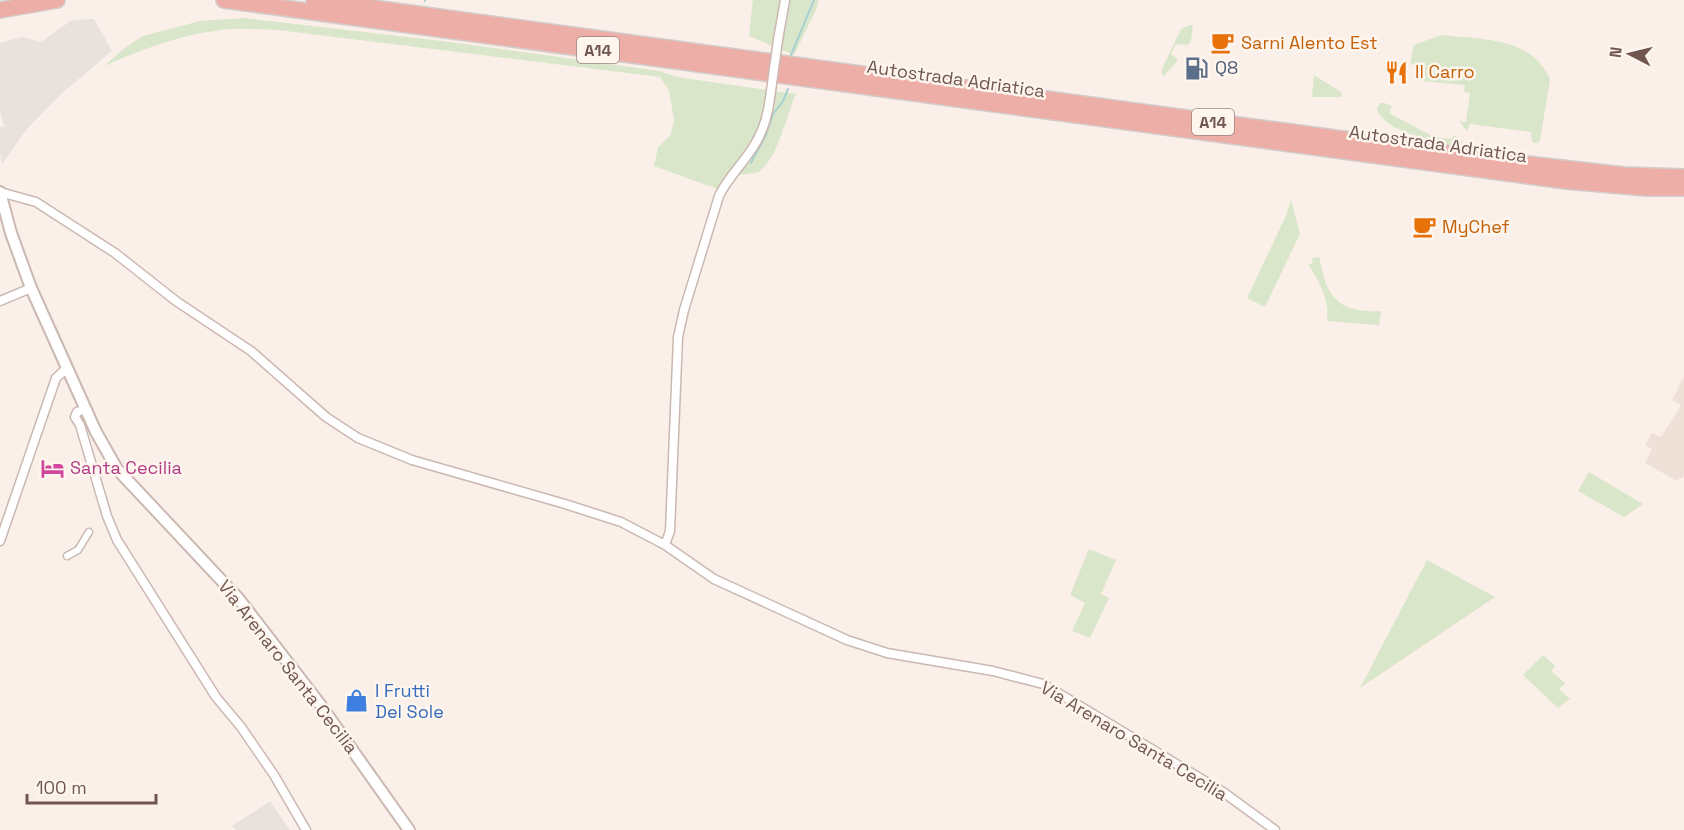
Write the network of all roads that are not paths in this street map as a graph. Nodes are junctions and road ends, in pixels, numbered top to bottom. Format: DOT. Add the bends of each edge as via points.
graph roads {
  1 [pos="57,0"];
  2 [pos="224,0"];
  3 [pos="785,0"];
  4 [pos="324,1"];
  5 [pos="0,10"];
  6 [pos="1684,177"];
  7 [pos="1684,188"];
  8 [pos="0,192"];
  9 [pos="31,288"];
  10 [pos="0,301"];
  11 [pos="67,368"];
  12 [pos="86,409"];
  13 [pos="89,532"];
  14 [pos="0,541"];
  15 [pos="665,545"];
  16 [pos="68,556"];
  17 [pos="306,830"];
  18 [pos="409,830"];
  19 [pos="1275,830"];
  1 -- 5 [label="highway"];
  2 -- 7 [label="highway, Autostrada Adriatica / A14" via="1554,180"];
  3 -- 15 [label="street, bridge" via="768,108 755,144 719,196 678,337 670,531"];
  4 -- 6 [label="highway, Autostrada Adriatica / A14" via="1535,165"];
  8 -- 9 [label="street, Via Arenaro Santa Cecilia"];
  8 -- 15 [label="street, Via Arenaro Santa Cecilia" via="36,202 114,253 251,351 326,417 358,438 412,460 621,522"];
  9 -- 10 [label="street"];
  9 -- 11 [label="street, Via Arenaro Santa Cecilia"];
  11 -- 12 [label="street, Via Arenaro Santa Cecilia"];
  11 -- 14 [label="street" via="56,378"];
  12 -- 17 [label="street" via="75,417 117,540 216,696 274,775"];
  12 -- 18 [label="street, Via Arenaro Santa Cecilia" via="117,469 238,598"];
  13 -- 16 [label="street" via="78,550"];
  15 -- 19 [label="street, Via Arenaro Santa Cecilia" via="714,579 846,640 887,653 993,671 1043,684 1223,792"];
}
